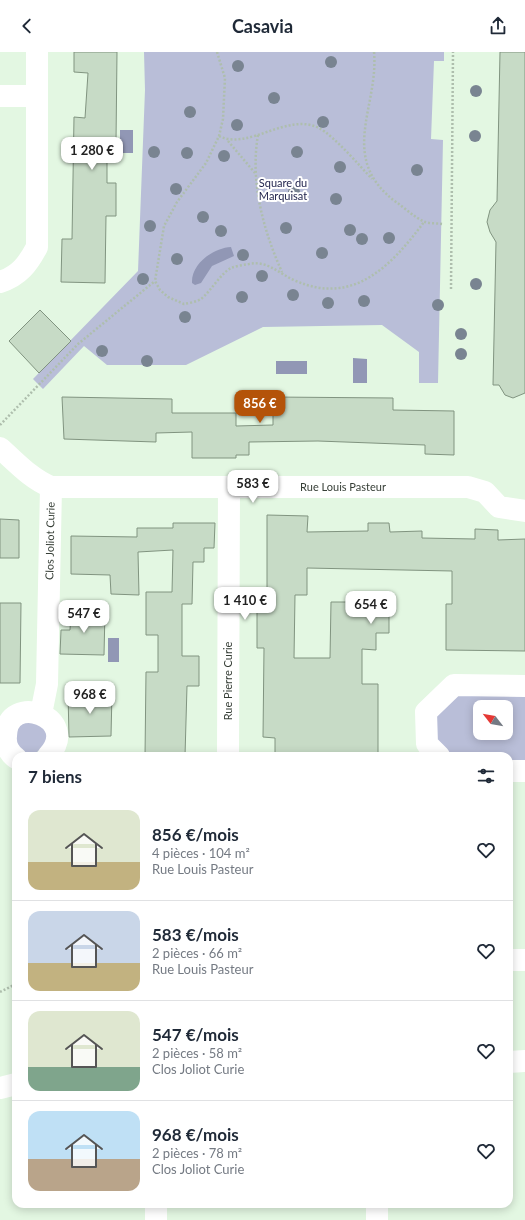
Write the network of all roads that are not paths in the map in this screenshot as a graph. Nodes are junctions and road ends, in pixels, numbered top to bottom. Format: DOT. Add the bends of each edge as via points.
graph roads {
  1 [pos="37,52"];
  2 [pos="0,96"];
  3 [pos="37,96"];
  4 [pos="0,282"];
  5 [pos="0,448"];
  6 [pos="51,487"];
  7 [pos="228,487"];
  8 [pos="525,511"];
  9 [pos="525,686"];
  10 [pos="41,714"];
  11 [pos="52,752"];
  12 [pos="228,752"];
  13 [pos="435,752"];
  14 [pos="12,754"];
  15 [pos="513,771"];
  16 [pos="525,771"];
  17 [pos="513,960"];
  18 [pos="525,960"];
  19 [pos="525,1061"];
  20 [pos="513,1062"];
  21 [pos="12,1085"];
  22 [pos="0,1088"];
  23 [pos="156,1208"];
  24 [pos="377,1208"];
  25 [pos="156,1220"];
  26 [pos="377,1220"];
  1 -- 3 [label="street"];
  2 -- 3 [label="street"];
  3 -- 4 [label="street" via="37,247 20,273"];
  5 -- 6 [label="street, Rue Louis Pasteur" via="41,483"];
  6 -- 7 [label="street, Rue Louis Pasteur"];
  6 -- 10 [label="street, Clos Joliot Curie" via="47,684"];
  7 -- 8 [label="street, Rue Louis Pasteur" via="468,487 485,492 500,507"];
  7 -- 12 [label="street, Rue Pierre Curie"];
  9 -- 13 [label="street" via="454,685 426,712 427,744"];
  10 -- 11 [label="street" via="51,722 56,734"];
  10 -- 14 [label="street" via="32,711 23,713 9,724 6,741"];
  15 -- 16 [label="street"];
  17 -- 18 [label="street"];
  19 -- 20 [label="street"];
  21 -- 22 [label="street"];
  23 -- 25 [label="street"];
  24 -- 26 [label="street"];
}
